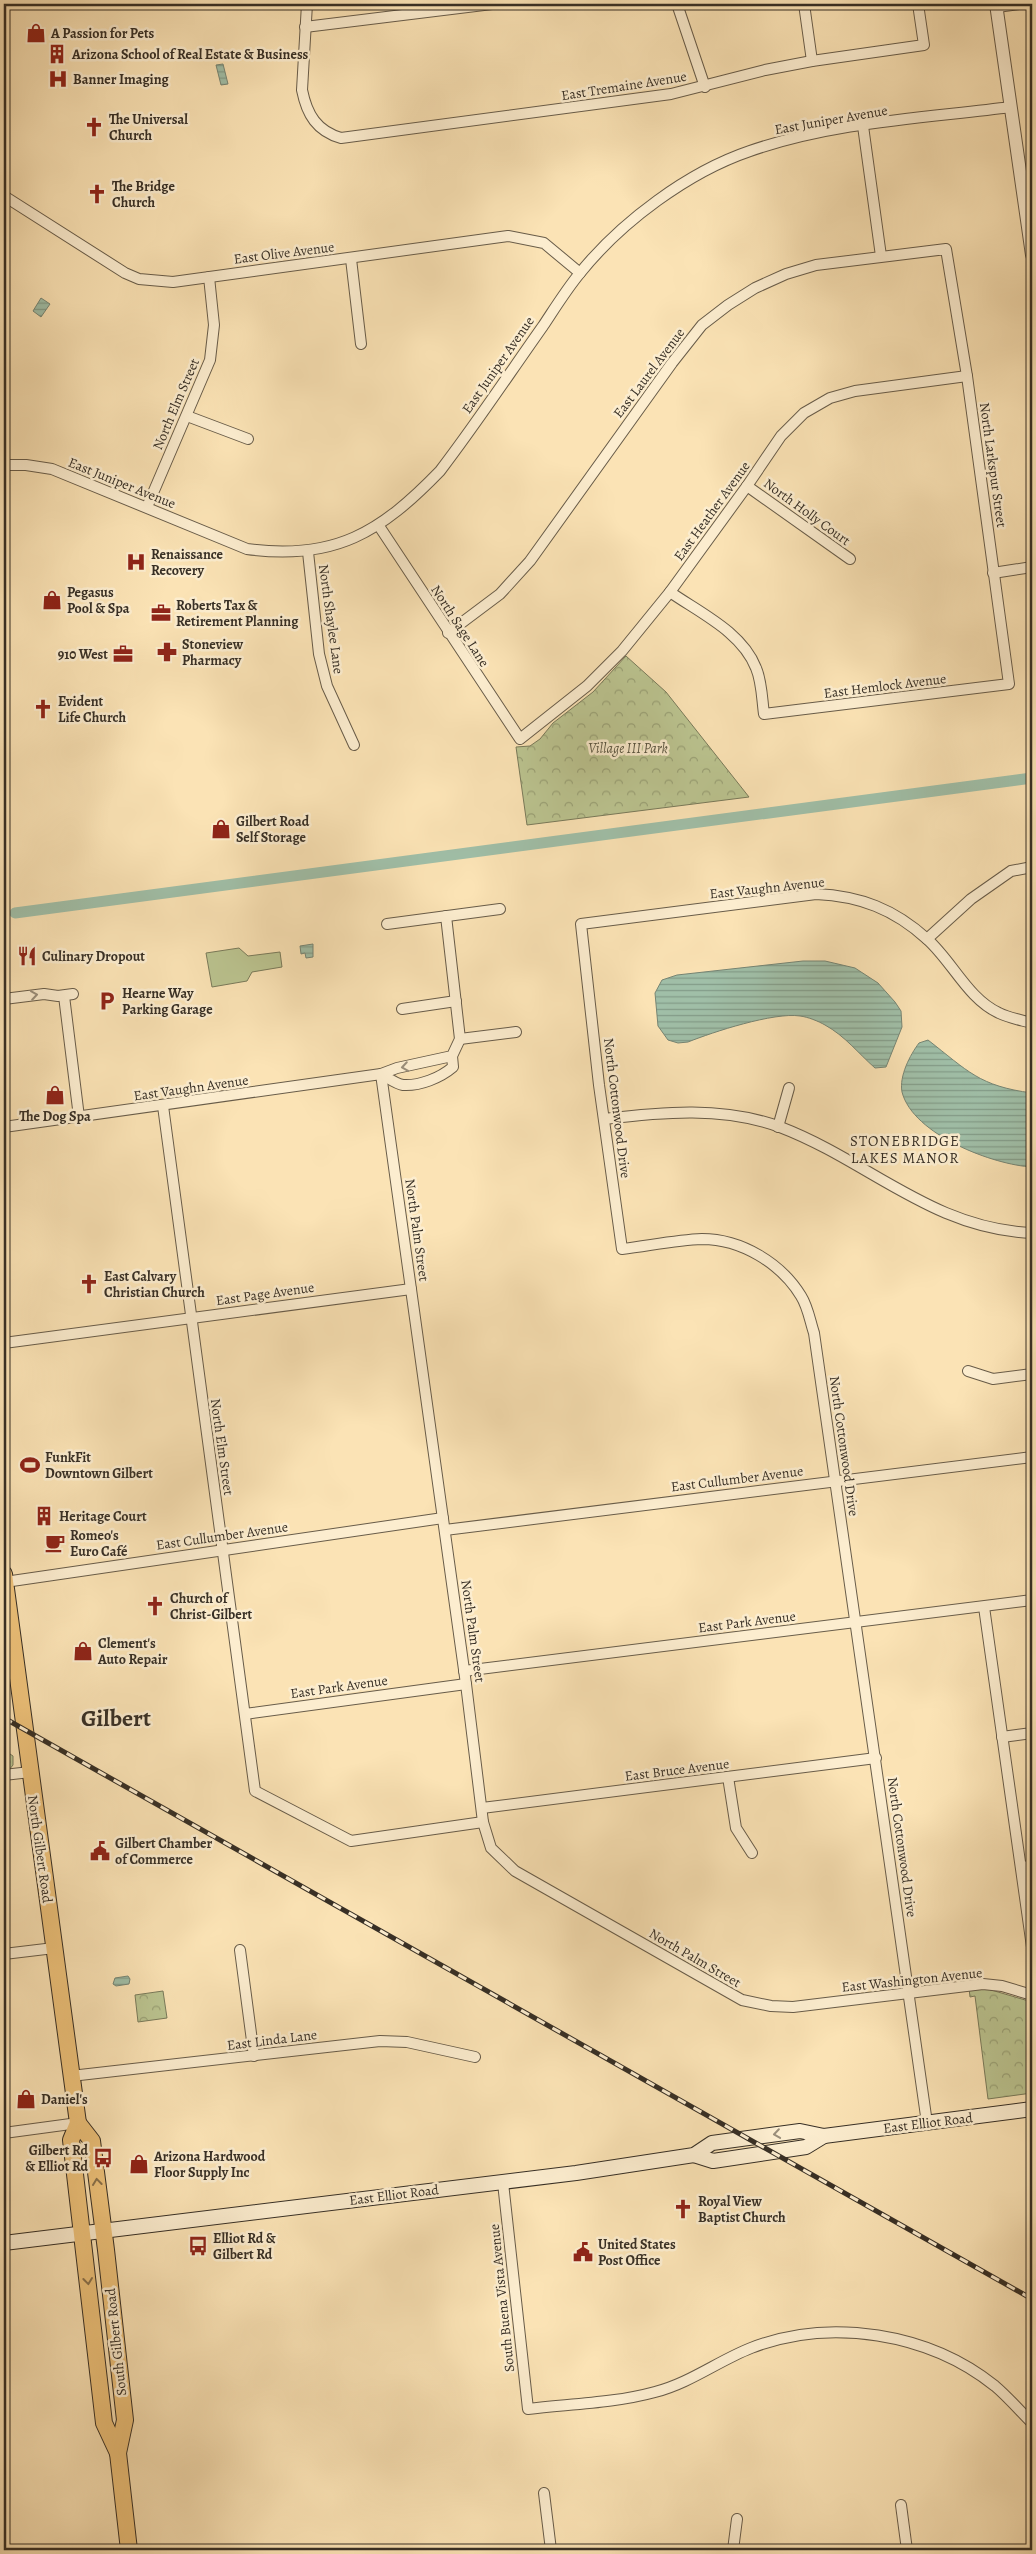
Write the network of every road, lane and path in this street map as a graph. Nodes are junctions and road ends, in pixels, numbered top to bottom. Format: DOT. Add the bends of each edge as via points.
graph roads {
  1 [pos="307,4"];
  2 [pos="492,4"];
  3 [pos="677,4"];
  4 [pos="804,4"];
  5 [pos="918,4"];
  6 [pos="1020,4"];
  7 [pos="996,5"];
  8 [pos="306,27"];
  9 [pos="812,61"];
  10 [pos="705,87"];
  11 [pos="1010,107"];
  12 [pos="863,126"];
  13 [pos="4,196"];
  14 [pos="946,249"];
  15 [pos="1032,255"];
  16 [pos="881,256"];
  17 [pos="351,259"];
  18 [pos="580,273"];
  19 [pos="209,277"];
  20 [pos="361,344"];
  21 [pos="967,376"];
  22 [pos="186,416"];
  23 [pos="248,439"];
  24 [pos="4,465"];
  25 [pos="748,486"];
  26 [pos="147,507"];
  27 [pos="379,526"];
  28 [pos="308,552"];
  29 [pos="850,559"];
  30 [pos="1032,568"];
  31 [pos="993,573"];
  32 [pos="670,592"];
  33 [pos="448,633"];
  34 [pos="1009,684"];
  35 [pos="520,740"];
  36 [pos="354,745"];
  37 [pos="1032,867"];
  38 [pos="500,909"];
  39 [pos="446,916"];
  40 [pos="387,924"];
  41 [pos="581,924"];
  42 [pos="927,939"];
  43 [pos="4,999"];
  44 [pos="456,1001"];
  45 [pos="402,1009"];
  46 [pos="1032,1023"];
  47 [pos="516,1032"];
  48 [pos="460,1038"];
  49 [pos="452,1056"];
  50 [pos="381,1074"];
  51 [pos="789,1088"];
  52 [pos="163,1106"];
  53 [pos="79,1117"];
  54 [pos="604,1119"];
  55 [pos="4,1127"];
  56 [pos="778,1127"];
  57 [pos="1032,1233"];
  58 [pos="411,1288"];
  59 [pos="191,1318"];
  60 [pos="4,1343"];
  61 [pos="968,1372"];
  62 [pos="1032,1374"];
  63 [pos="1032,1457"];
  64 [pos="836,1482"];
  65 [pos="444,1518"];
  66 [pos="445,1530"];
  67 [pos="222,1550"];
  68 [pos="4,1578"];
  69 [pos="1032,1600"];
  70 [pos="984,1607"];
  71 [pos="855,1623"];
  72 [pos="464,1671"];
  73 [pos="466,1684"];
  74 [pos="245,1714"];
  75 [pos="1032,1733"];
  76 [pos="1002,1737"];
  77 [pos="876,1758"];
  78 [pos="30,1772"];
  79 [pos="4,1775"];
  80 [pos="728,1777"];
  81 [pos="482,1808"];
  82 [pos="484,1822"];
  83 [pos="752,1853"];
  84 [pos="1027,1867"];
  85 [pos="1032,1947"];
  86 [pos="54,1948"];
  87 [pos="240,1950"];
  88 [pos="4,1954"];
  89 [pos="909,1993"];
  90 [pos="1032,1995"];
  91 [pos="794,2007"];
  92 [pos="254,2056"];
  93 [pos="475,2057"];
  94 [pos="71,2076"];
  95 [pos="1032,2109"];
  96 [pos="78,2123"];
  97 [pos="927,2123"];
  98 [pos="4,2133"];
  99 [pos="503,2183"];
  100 [pos="93,2231"];
  101 [pos="4,2243"];
  102 [pos="1032,2423"];
  103 [pos="544,2493"];
  104 [pos="901,2505"];
  105 [pos="737,2519"];
  106 [pos="129,2550"];
  107 [pos="551,2550"];
  108 [pos="733,2550"];
  109 [pos="907,2550"];
  1 -- 8 [label="street"];
  2 -- 8 [label="street"];
  3 -- 10 [label="street"];
  4 -- 9 [label="street"];
  5 -- 9 [label="street, East Tremaine Avenue" via="924,45"];
  6 -- 7 [label="street"];
  7 -- 11 [label="street"];
  8 -- 10 [label="street, East Tremaine Avenue" via="304,102 316,124 341,138"];
  9 -- 10 [label="street, East Tremaine Avenue"];
  11 -- 12 [label="street, East Juniper Avenue"];
  11 -- 15 [label="street"];
  12 -- 16 [label="street"];
  12 -- 18 [label="street, East Juniper Avenue" via="749,151 703,172 666,195 621,231"];
  13 -- 19 [label="street, East Olive Avenue" via="139,279 173,282"];
  14 -- 16 [label="street, East Laurel Avenue"];
  14 -- 21 [label="street, North Larkspur Street"];
  16 -- 33 [label="street, East Laurel Avenue" via="816,265 786,274 755,288 702,325 530,561 500,594"];
  17 -- 18 [label="street, East Olive Avenue" via="508,236 544,243"];
  17 -- 19 [label="street, East Olive Avenue"];
  17 -- 20 [label="street"];
  18 -- 27 [label="street, East Juniper Avenue" via="440,471"];
  19 -- 22 [label="street, North Elm Street" via="213,343 210,360"];
  21 -- 25 [label="street, East Heather Avenue" via="855,391 830,398 804,413 780,436"];
  21 -- 31 [label="street, North Larkspur Street"];
  22 -- 23 [label="street"];
  22 -- 26 [label="street, North Elm Street"];
  24 -- 26 [label="street, East Juniper Avenue" via="52,469"];
  25 -- 29 [label="street, North Holly Court"];
  25 -- 32 [label="street, East Heather Avenue"];
  26 -- 28 [label="street, East Juniper Avenue" via="247,549 277,553"];
  27 -- 28 [label="street, East Juniper Avenue" via="346,542"];
  27 -- 33 [label="street, North Sage Lane"];
  28 -- 36 [label="street, North Shaylee Lane" via="321,662 327,686"];
  30 -- 31 [label="street"];
  31 -- 34 [label="street, North Larkspur Street"];
  32 -- 34 [label="street, East Hemlock Avenue" via="730,632 745,649 757,669 764,714"];
  32 -- 35 [label="street, East Heather Avenue" via="607,668"];
  33 -- 35 [label="street, North Sage Lane"];
  37 -- 42 [label="street" via="1011,871 971,899"];
  38 -- 39 [label="street"];
  39 -- 40 [label="street"];
  39 -- 44 [label="street"];
  41 -- 42 [label="street, East Vaughn Avenue" via="816,894 842,895 865,900 884,909"];
  41 -- 54 [label="street, North Cottonwood Drive"];
  42 -- 46 [label="street, East Vaughn Avenue" via="986,1006"];
  43 -- 53 [label="street, one-way" via="68,995"];
  44 -- 45 [label="street"];
  44 -- 48 [label="street"];
  47 -- 48 [label="street"];
  48 -- 49 [label="street"];
  49 -- 50 [label="street, East Vaughn Avenue, one-way"];
  49 -- 50 [label="street" via="453,1067 444,1075 424,1082 402,1085"];
  50 -- 52 [label="street, East Vaughn Avenue"];
  50 -- 58 [label="street, North Palm Street"];
  51 -- 56 [label="street"];
  52 -- 53 [label="street, East Vaughn Avenue"];
  52 -- 59 [label="street, North Elm Street"];
  53 -- 55 [label="street, East Vaughn Avenue"];
  54 -- 56 [label="street" via="655,1112 690,1112 722,1114"];
  54 -- 64 [label="street, North Cottonwood Drive" via="622,1249 702,1240 732,1242 758,1255 780,1272 801,1296 814,1333"];
  56 -- 57 [label="street" via="806,1138 930,1208 973,1224"];
  58 -- 59 [label="street, East Page Avenue"];
  58 -- 65 [label="street, North Palm Street"];
  59 -- 60 [label="street, East Page Avenue"];
  59 -- 67 [label="street, North Elm Street"];
  61 -- 62 [label="street" via="993,1379"];
  63 -- 64 [label="street, East Cullumber Avenue"];
  64 -- 66 [label="street, East Cullumber Avenue"];
  64 -- 71 [label="street, North Cottonwood Drive"];
  65 -- 66 [label="street, North Palm Street"];
  65 -- 67 [label="street, East Cullumber Avenue"];
  66 -- 72 [label="street, North Palm Street"];
  67 -- 68 [label="street, East Cullumber Avenue"];
  67 -- 74 [label="street, North Elm Street"];
  68 -- 78 [label="main road, North Gilbert Road"];
  69 -- 70 [label="street, East Park Avenue"];
  70 -- 71 [label="street, East Park Avenue"];
  70 -- 76 [label="street"];
  71 -- 72 [label="street, East Park Avenue"];
  71 -- 77 [label="street, North Cottonwood Drive"];
  72 -- 73 [label="street, North Palm Street"];
  73 -- 74 [label="street, East Park Avenue"];
  73 -- 81 [label="street, North Palm Street"];
  74 -- 82 [label="street, North Elm Street" via="255,1791 351,1841"];
  75 -- 76 [label="street"];
  76 -- 84 [label="street"];
  77 -- 80 [label="street, East Bruce Avenue"];
  77 -- 89 [label="street, North Cottonwood Drive"];
  78 -- 79 [label="street"];
  78 -- 86 [label="main road, North Gilbert Road"];
  80 -- 81 [label="street, East Bruce Avenue"];
  80 -- 83 [label="street" via="736,1828"];
  81 -- 82 [label="street, North Palm Street"];
  82 -- 91 [label="street, North Palm Street" via="491,1848 515,1871 742,2000"];
  84 -- 85 [label="street"];
  86 -- 88 [label="street"];
  86 -- 94 [label="main road, North Gilbert Road"];
  87 -- 92 [label="street"];
  89 -- 90 [label="street, East Washington Avenue" via="983,1984"];
  89 -- 91 [label="street, East Washington Avenue"];
  89 -- 97 [label="street, North Cottonwood Drive"];
  92 -- 93 [label="street, East Linda Lane" via="394,2040"];
  92 -- 94 [label="street, East Linda Lane"];
  94 -- 96 [label="main road, North Gilbert Road"];
  95 -- 97 [label="main road, East Elliot Road"];
  96 -- 98 [label="street"];
  96 -- 100 [label="main road, North Gilbert Road" via="71,2140"];
  97 -- 99 [label="main road, East Elliot Road" via="824,2136 806,2147 713,2161 694,2155"];
  99 -- 100 [label="main road, East Elliot Road"];
  99 -- 102 [label="street, South Buena Vista Avenue" via="528,2409 655,2392 677,2386 732,2356 762,2344 804,2334 854,2332 928,2348 972,2370 994,2385"];
  100 -- 101 [label="main road, East Elliot Road"];
  100 -- 106 [label="main road, South Gilbert Road" via="125,2420 118,2453"];
  103 -- 107 [label="street"];
  104 -- 109 [label="street"];
  105 -- 108 [label="street"];
}
